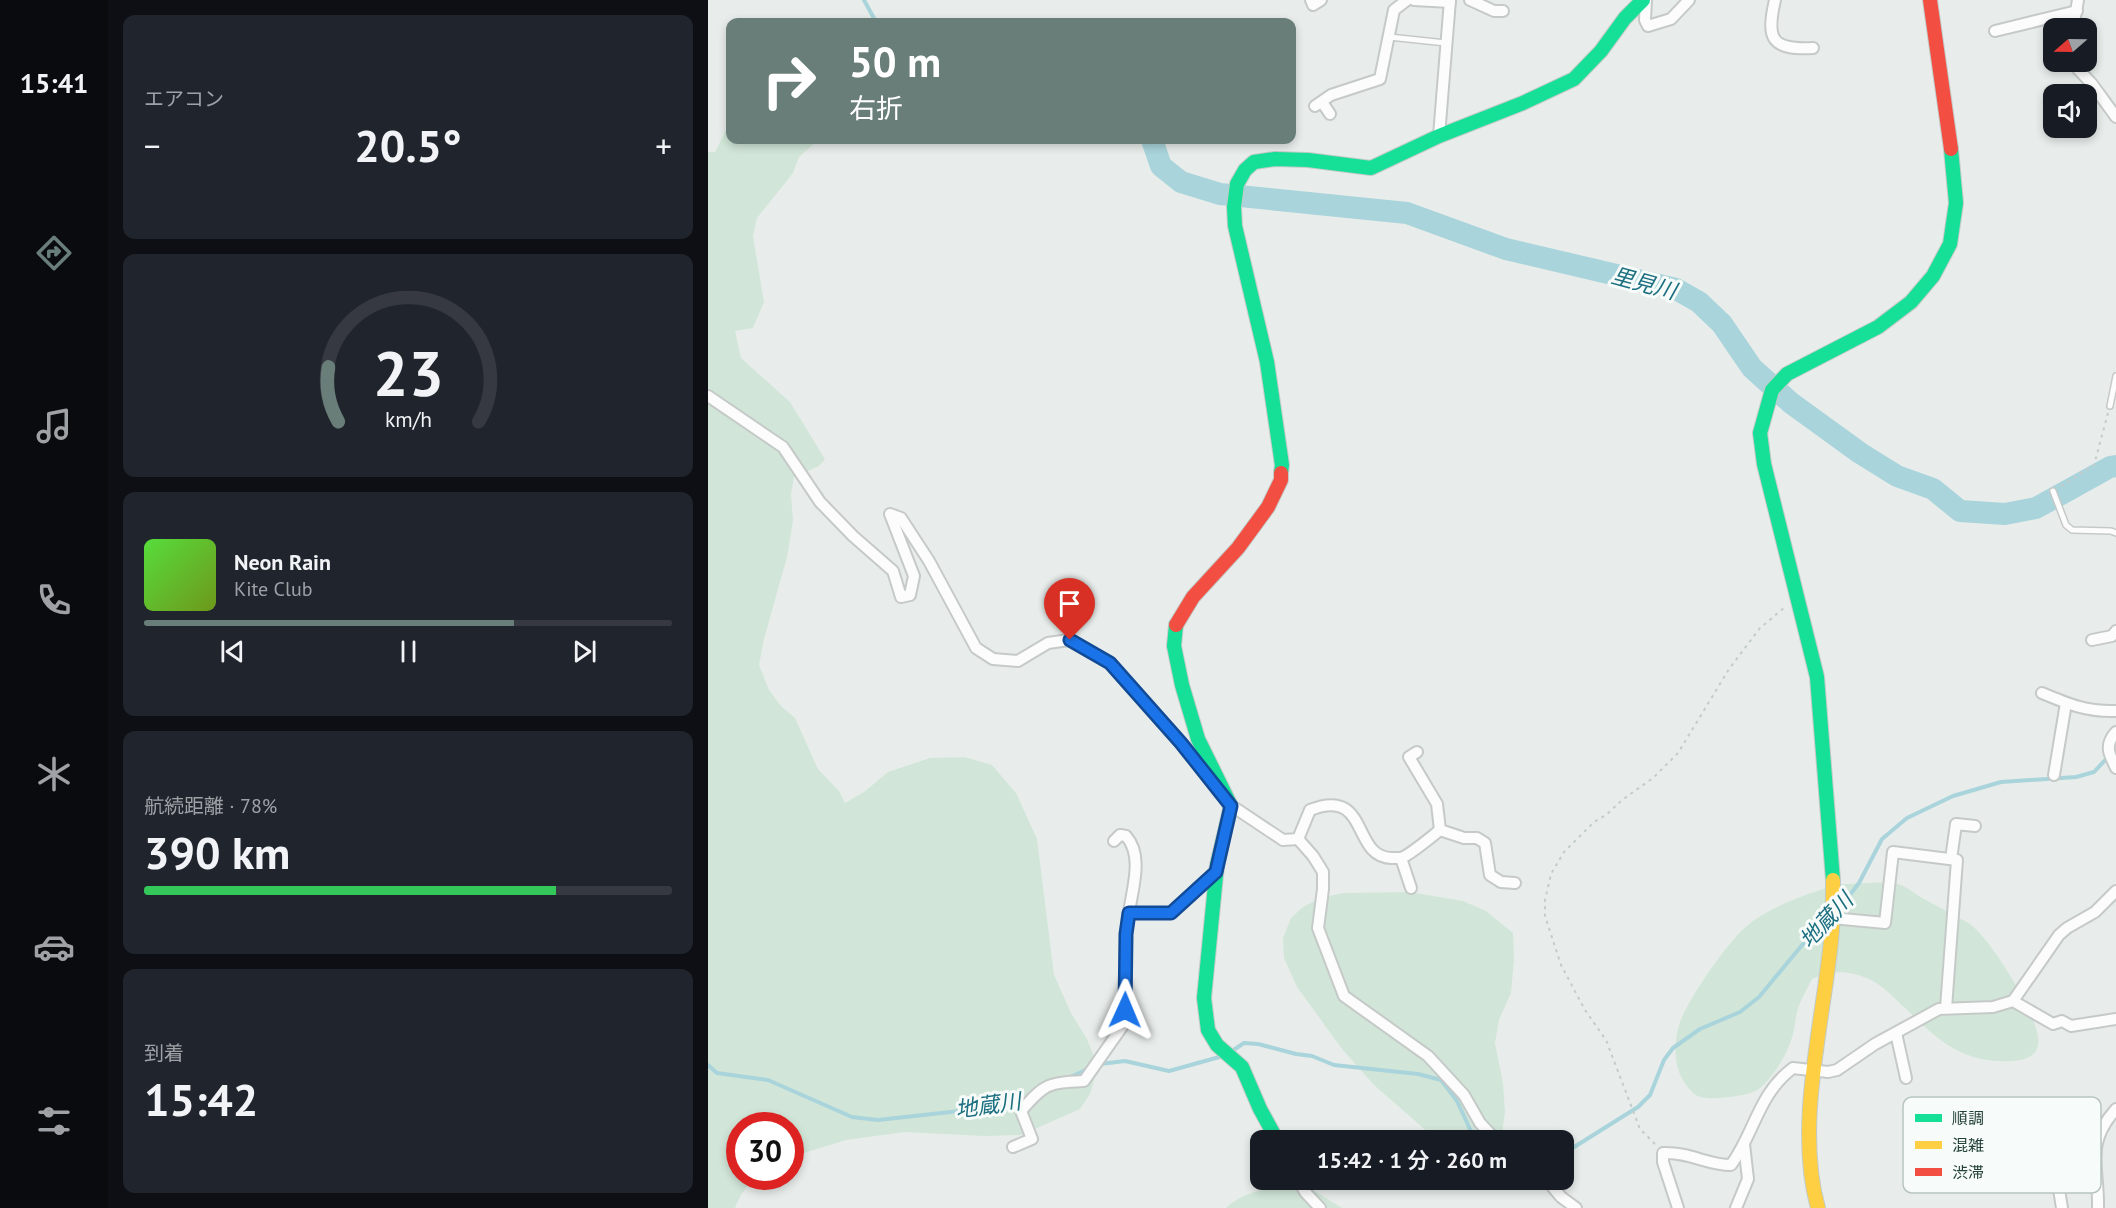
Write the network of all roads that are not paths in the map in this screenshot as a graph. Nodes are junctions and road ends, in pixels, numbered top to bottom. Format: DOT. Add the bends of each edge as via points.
graph roads {
  1 [pos="1311,0"];
  2 [pos="1321,0"];
  3 [pos="1407,0"];
  4 [pos="1414,0"];
  5 [pos="1470,0"];
  6 [pos="1644,0"];
  7 [pos="1689,0"];
  8 [pos="1775,0"];
  9 [pos="1930,0"];
  10 [pos="1450,1"];
  11 [pos="2078,6"];
  12 [pos="1503,11"];
  13 [pos="1995,31"];
  14 [pos="1389,37"];
  15 [pos="1446,43"];
  16 [pos="1813,48"];
  17 [pos="2081,72"];
  18 [pos="1329,114"];
  19 [pos="2116,117"];
  20 [pos="1438,136"];
  21 [pos="2116,376"];
  22 [pos="708,396"];
  23 [pos="2110,406"];
  24 [pos="2053,491"];
  25 [pos="2116,533"];
  26 [pos="2116,631"];
  27 [pos="2092,640"];
  28 [pos="2042,693"];
  29 [pos="2066,703"];
  30 [pos="2116,711"];
  31 [pos="2116,732"];
  32 [pos="1417,752"];
  33 [pos="2116,768"];
  34 [pos="2054,775"];
  35 [pos="1231,806"];
  36 [pos="1975,826"];
  37 [pos="1440,830"];
  38 [pos="1298,839"];
  39 [pos="1114,841"];
  40 [pos="1401,858"];
  41 [pos="1951,860"];
  42 [pos="1216,872"];
  43 [pos="1515,883"];
  44 [pos="1411,888"];
  45 [pos="1954,891"];
  46 [pos="2116,891"];
  47 [pos="1967,892"];
  48 [pos="1129,913"];
  49 [pos="1832,918"];
  50 [pos="2013,1000"];
  51 [pos="1946,1008"];
  52 [pos="2116,1019"];
  53 [pos="1896,1033"];
  54 [pos="1814,1069"];
  55 [pos="1906,1078"];
  56 [pos="2116,1108"];
  57 [pos="2101,1128"];
  58 [pos="1272,1130"];
  59 [pos="1487,1130"];
  60 [pos="1744,1143"];
  61 [pos="1013,1148"];
  62 [pos="1304,1190"];
  63 [pos="1555,1190"];
  64 [pos="2060,1193"];
  65 [pos="2097,1193"];
  66 [pos="1320,1208"];
  67 [pos="1576,1208"];
  68 [pos="1678,1208"];
  69 [pos="1736,1208"];
  70 [pos="1818,1208"];
  71 [pos="2062,1208"];
  72 [pos="2098,1208"];
  1 -- 2 [label="street" via="1313,5"];
  3 -- 14 [label="street" via="1394,10"];
  4 -- 10 [label="street"];
  5 -- 12 [label="street"];
  6 -- 7 [label="street" via="1648,26 1671,19"];
  6 -- 20 [label="street" via="1574,79"];
  8 -- 16 [label="street" via="1771,19 1774,41 1795,49"];
  9 -- 49 [label="street" via="1952,154 1956,203 1950,244 1934,276 1911,302 1878,327 1787,374 1772,390 1760,433 1764,464 1817,677 1833,877"];
  10 -- 15 [label="street"];
  11 -- 13 [label="street"];
  14 -- 15 [label="lane"];
  14 -- 18 [label="street" via="1380,79 1331,95 1318,104"];
  15 -- 20 [label="street"];
  17 -- 19 [label="street"];
  20 -- 35 [label="street" via="1371,168 1308,160 1254,162 1237,184 1235,226 1267,362 1281,480 1268,507 1238,548 1193,597 1176,623 1174,646 1198,740"];
  21 -- 23 [label="lane"];
  22 -- 35 [label="street" via="783,447 820,502 893,571 901,597 910,595 914,576 890,514 902,518 976,648 993,659 1018,661 1048,643 1070,640 1110,663"];
  24 -- 25 [label="lane" via="2066,525 2072,530"];
  26 -- 27 [label="street" via="2112,636"];
  28 -- 29 [label="street"];
  29 -- 30 [label="street" via="2090,710"];
  29 -- 34 [label="street"];
  31 -- 33 [label="street" via="2108,751"];
  32 -- 37 [label="street" via="1409,757 1437,804"];
  35 -- 38 [label="street" via="1283,840"];
  35 -- 42 [label="street"];
  36 -- 41 [label="street" via="1956,824"];
  37 -- 40 [label="street"];
  37 -- 43 [label="street" via="1485,843 1490,875 1502,882"];
  38 -- 40 [label="street" via="1310,810 1323,805 1338,806 1352,814 1371,850 1385,858"];
  38 -- 59 [label="street" via="1323,872 1318,928 1344,996 1428,1056 1464,1095"];
  39 -- 48 [label="street" via="1120,835 1126,836 1136,853"];
  40 -- 44 [label="street"];
  41 -- 45 [label="street" via="1957,860"];
  41 -- 49 [label="street" via="1893,852 1885,923"];
  42 -- 48 [label="street" via="1171,913"];
  42 -- 58 [label="street" via="1204,998 1208,1030 1242,1067"];
  45 -- 47 [label="street"];
  45 -- 51 [label="street"];
  46 -- 50 [label="street" via="2095,912 2060,935"];
  48 -- 61 [label="street" via="1124,1024 1084,1081 1052,1083 1035,1094 1021,1111 1032,1139"];
  49 -- 54 [label="street"];
  50 -- 51 [label="street" via="1993,1007"];
  50 -- 52 [label="street" via="2053,1024 2062,1021 2071,1026"];
  51 -- 53 [label="street"];
  53 -- 54 [label="street" via="1837,1070"];
  53 -- 55 [label="street"];
  54 -- 60 [label="street" via="1793,1068 1780,1077 1763,1101"];
  54 -- 70 [label="street" via="1808,1148"];
  56 -- 57 [label="street"];
  60 -- 68 [label="street" via="1731,1165 1680,1152 1664,1153"];
  60 -- 69 [label="street" via="1748,1179"];
  62 -- 66 [label="street"];
  63 -- 67 [label="street"];
  64 -- 71 [label="street"];
  65 -- 72 [label="street"];
}
